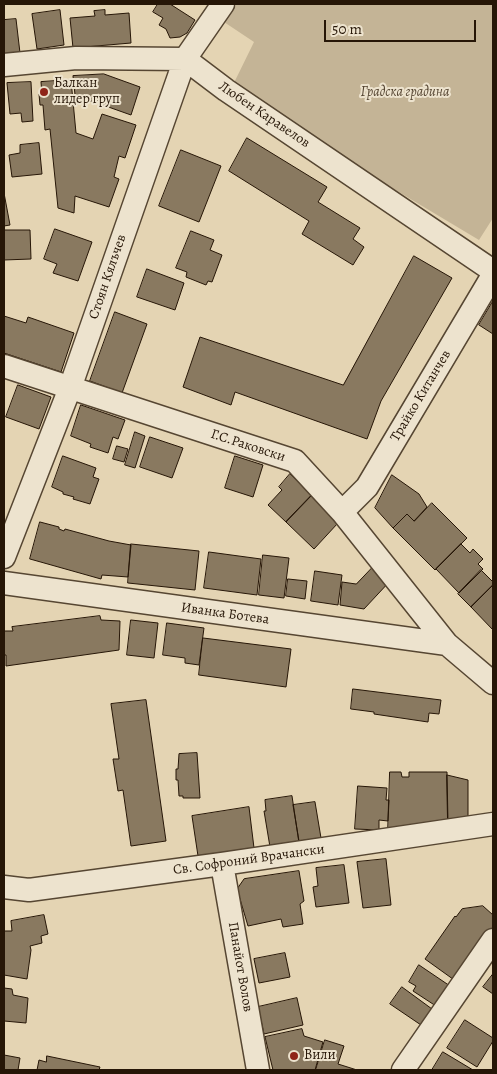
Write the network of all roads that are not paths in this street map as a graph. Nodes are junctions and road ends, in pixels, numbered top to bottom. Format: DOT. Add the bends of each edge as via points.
graph roads {
  1 [pos="223,4"];
  2 [pos="185,59"];
  3 [pos="4,65"];
  4 [pos="493,271"];
  5 [pos="493,275"];
  6 [pos="4,366"];
  7 [pos="70,388"];
  8 [pos="342,512"];
  9 [pos="4,557"];
  10 [pos="4,583"];
  11 [pos="447,644"];
  12 [pos="493,683"];
  13 [pos="493,824"];
  14 [pos="222,864"];
  15 [pos="4,887"];
  16 [pos="493,940"];
  17 [pos="258,1070"];
  18 [pos="403,1070"];
  1 -- 2 [label="street, Стоян Кялъчев"];
  2 -- 3 [label="street" via="76,58"];
  2 -- 4 [label="street, Любен Каравелов"];
  2 -- 7 [label="street, Стоян Кялъчев"];
  5 -- 8 [label="street, Трайко Китанчев" via="366,487"];
  6 -- 7 [label="street, Г.С.Раковски"];
  7 -- 8 [label="street, Г.С.Раковски" via="295,461"];
  7 -- 9 [label="street, Стоян Кялъчев"];
  8 -- 11 [label="street, Г.С.Раковски"];
  10 -- 11 [label="street, Иванка Ботева"];
  11 -- 12 [label="street, Г.С.Раковски"];
  13 -- 14 [label="street, Св. Софроний Врачански"];
  14 -- 15 [label="street, Св. Софроний Врачански" via="28,890"];
  14 -- 17 [label="street, Панайот Волов"];
  16 -- 18 [label="street"];
}
